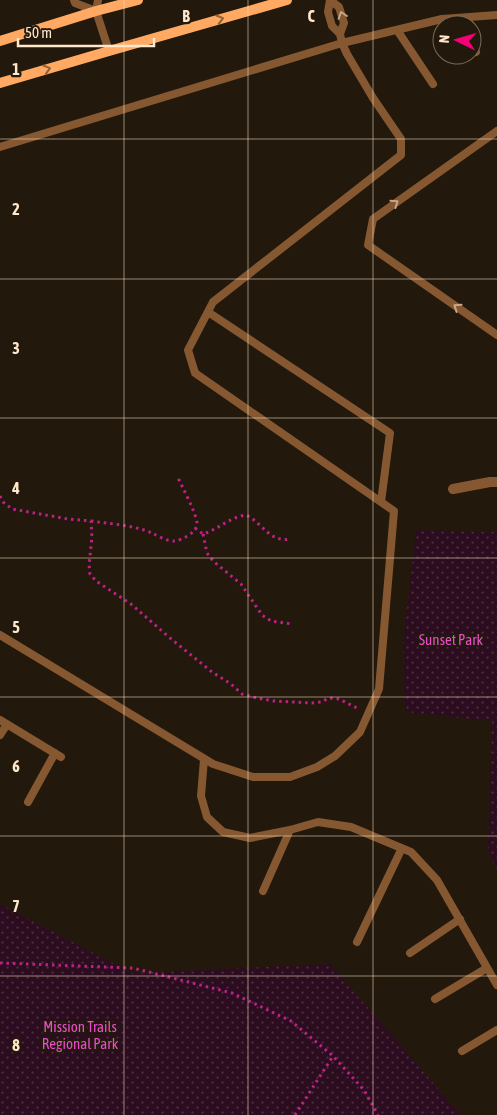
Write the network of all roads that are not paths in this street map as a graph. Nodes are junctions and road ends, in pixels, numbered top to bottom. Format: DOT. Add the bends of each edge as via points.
graph roads {
  1 [pos="74,0"];
  2 [pos="98,0"];
  3 [pos="138,0"];
  4 [pos="287,0"];
  5 [pos="330,0"];
  6 [pos="96,11"];
  7 [pos="497,15"];
  8 [pos="482,18"];
  9 [pos="432,21"];
  10 [pos="397,30"];
  11 [pos="340,34"];
  12 [pos="0,41"];
  13 [pos="342,43"];
  14 [pos="109,51"];
  15 [pos="0,84"];
  16 [pos="433,84"];
  17 [pos="497,131"];
  18 [pos="0,147"];
  19 [pos="208,312"];
  20 [pos="497,335"];
  21 [pos="497,482"];
  22 [pos="453,489"];
  23 [pos="381,502"];
  24 [pos="0,634"];
  25 [pos="3,722"];
  26 [pos="0,735"];
  27 [pos="204,759"];
  28 [pos="28,802"];
  29 [pos="290,830"];
  30 [pos="402,848"];
  31 [pos="263,890"];
  32 [pos="460,919"];
  33 [pos="358,942"];
  34 [pos="410,953"];
  35 [pos="488,968"];
  36 [pos="497,985"];
  37 [pos="435,999"];
  38 [pos="497,1030"];
  39 [pos="462,1051"];
  1 -- 6 [label="lane"];
  2 -- 6 [label="lane"];
  3 -- 6 [label="main road"];
  14 -- 4 [label="main road, one-way"];
  5 -- 11 [label="lane" via="328,12 332,26"];
  11 -- 5 [label="lane, one-way" via="344,23 339,7"];
  6 -- 12 [label="main road"];
  6 -- 14 [label="lane"];
  7 -- 8 [label="lane"];
  9 -- 10 [label="lane"];
  10 -- 13 [label="lane"];
  10 -- 16 [label="lane"];
  11 -- 13 [label="lane"];
  13 -- 18 [label="lane"];
  13 -- 19 [label="lane" via="401,139 401,155 214,302"];
  15 -- 14 [label="main road, one-way"];
  20 -- 17 [label="lane, one-way" via="368,245 373,219"];
  19 -- 23 [label="lane" via="390,433"];
  19 -- 23 [label="lane" via="188,350 195,372"];
  21 -- 22 [label="street"];
  23 -- 27 [label="lane" via="394,511 379,689 360,732 335,756 290,777 253,777"];
  24 -- 27 [label="lane"];
  25 -- 26 [label="lane"];
  25 -- 28 [label="lane" via="58,755"];
  27 -- 29 [label="lane" via="201,796 206,817 223,832 250,838"];
  29 -- 30 [label="lane" via="318,822 351,827"];
  29 -- 31 [label="lane"];
  30 -- 32 [label="lane" via="437,880"];
  30 -- 33 [label="lane"];
  32 -- 34 [label="lane"];
  32 -- 35 [label="lane"];
  35 -- 36 [label="lane"];
  35 -- 37 [label="lane"];
  38 -- 39 [label="lane"];
}
